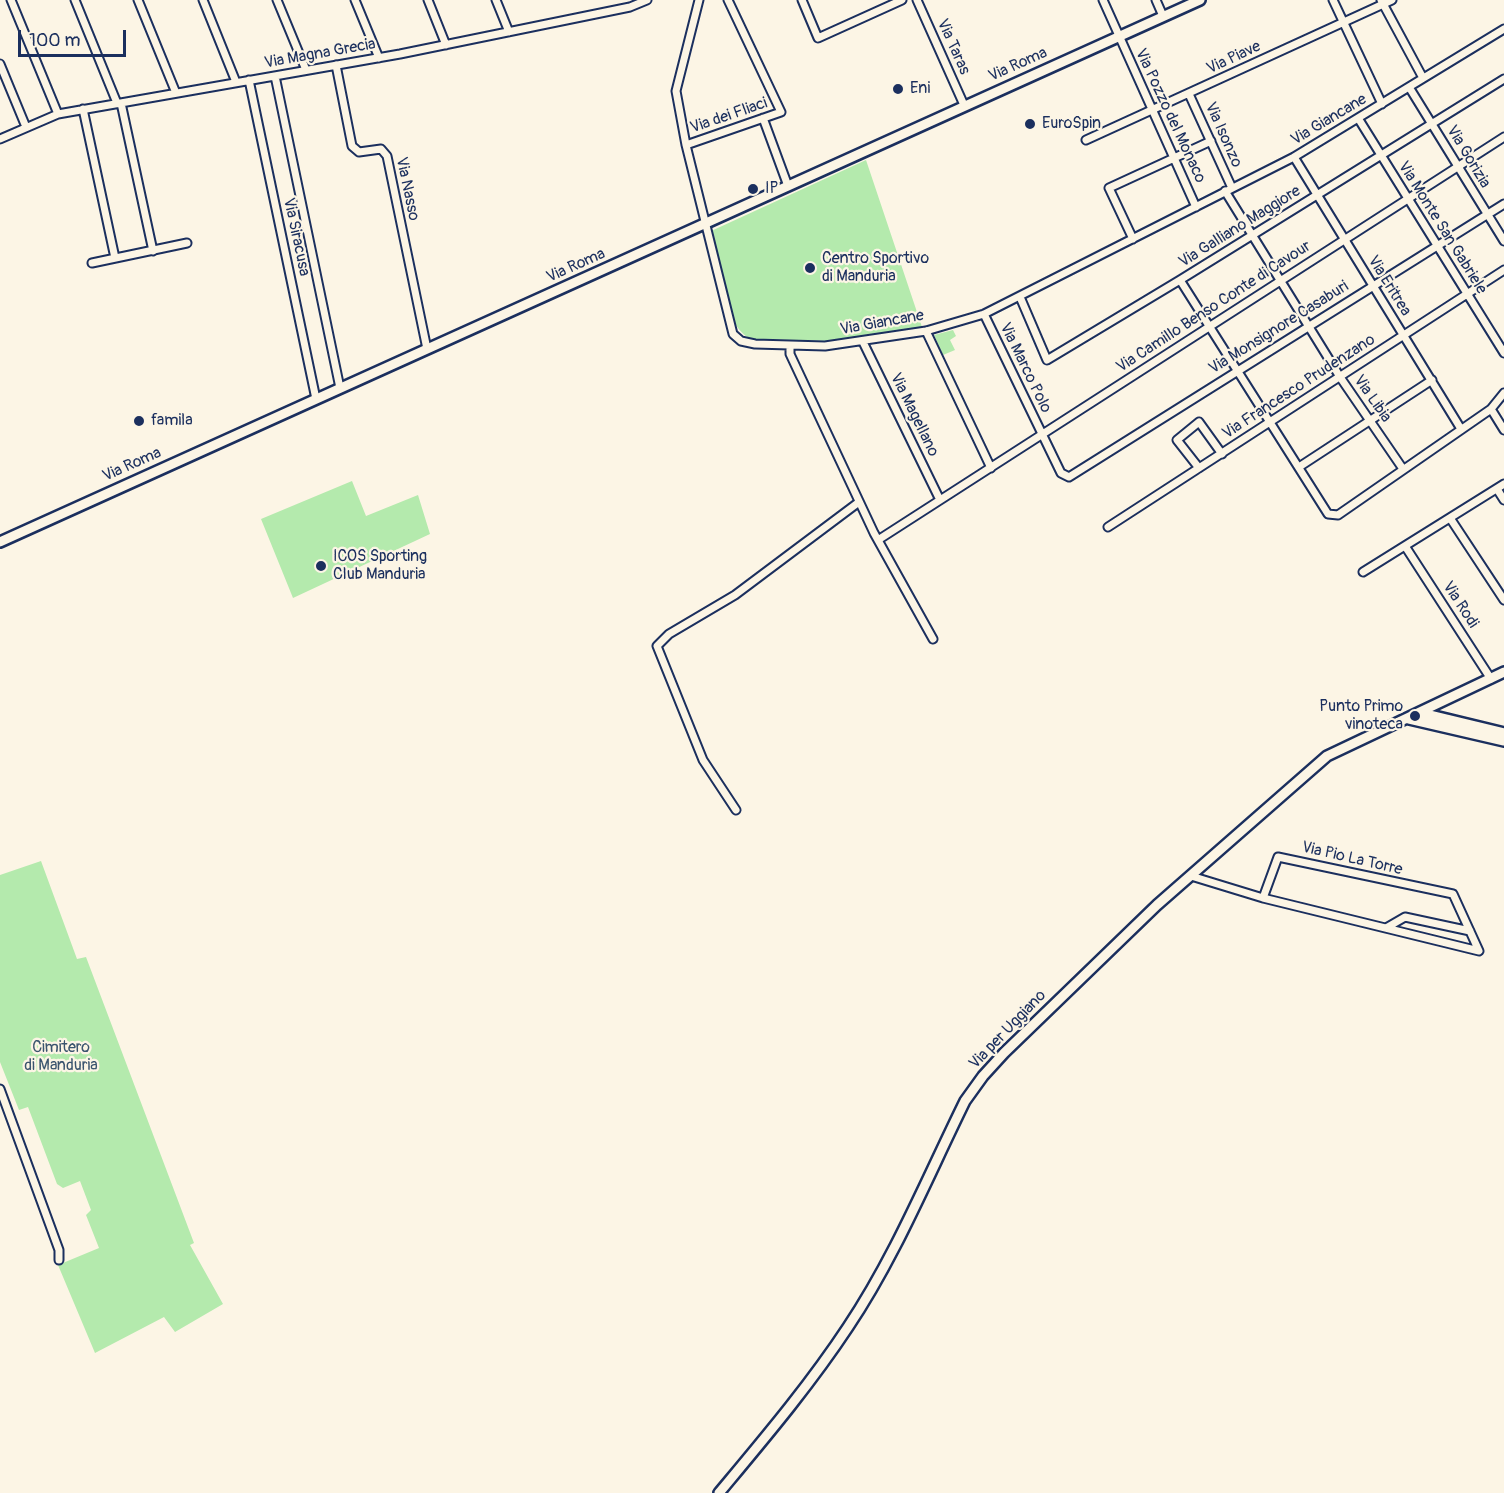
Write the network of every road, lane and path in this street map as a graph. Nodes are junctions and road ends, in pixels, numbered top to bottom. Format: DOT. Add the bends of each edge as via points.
graph roads {
  1 [pos="11,0"];
  2 [pos="75,0"];
  3 [pos="138,0"];
  4 [pos="203,0"];
  5 [pos="278,0"];
  6 [pos="355,0"];
  7 [pos="428,0"];
  8 [pos="496,0"];
  9 [pos="647,0"];
  10 [pos="699,0"];
  11 [pos="728,0"];
  12 [pos="801,0"];
  13 [pos="902,0"];
  14 [pos="917,0"];
  15 [pos="1103,0"];
  16 [pos="1156,0"];
  17 [pos="1200,0"];
  18 [pos="1333,0"];
  19 [pos="1392,0"];
  20 [pos="1382,2"];
  21 [pos="1163,16"];
  22 [pos="1343,22"];
  23 [pos="1504,29"];
  24 [pos="509,32"];
  25 [pos="1119,36"];
  26 [pos="446,45"];
  27 [pos="379,57"];
  28 [pos="0,64"];
  29 [pos="336,65"];
  30 [pos="306,70"];
  31 [pos="275,76"];
  32 [pos="1423,78"];
  33 [pos="1504,79"];
  34 [pos="249,80"];
  35 [pos="236,82"];
  36 [pos="1409,87"];
  37 [pos="176,93"];
  38 [pos="1189,94"];
  39 [pos="119,103"];
  40 [pos="1382,104"];
  41 [pos="964,105"];
  42 [pos="83,109"];
  43 [pos="1152,110"];
  44 [pos="58,114"];
  45 [pos="762,118"];
  46 [pos="1358,118"];
  47 [pos="1432,124"];
  48 [pos="26,127"];
  49 [pos="1504,137"];
  50 [pos="0,139"];
  51 [pos="1086,140"];
  52 [pos="1211,141"];
  53 [pos="686,145"];
  54 [pos="1381,156"];
  55 [pos="1294,157"];
  56 [pos="1176,159"];
  57 [pos="1458,166"];
  58 [pos="788,186"];
  59 [pos="1228,190"];
  60 [pos="1318,195"];
  61 [pos="1408,200"];
  62 [pos="1504,204"];
  63 [pos="1196,207"];
  64 [pos="1487,214"];
  65 [pos="705,225"];
  66 [pos="1251,236"];
  67 [pos="1133,239"];
  68 [pos="1345,239"];
  69 [pos="1504,241"];
  70 [pos="187,243"];
  71 [pos="1437,246"];
  72 [pos="153,251"];
  73 [pos="115,258"];
  74 [pos="92,263"];
  75 [pos="1504,270"];
  76 [pos="1180,280"];
  77 [pos="1279,281"];
  78 [pos="1373,285"];
  79 [pos="1467,294"];
  80 [pos="1020,297"];
  81 [pos="984,314"];
  82 [pos="1208,326"];
  83 [pos="1308,327"];
  84 [pos="926,331"];
  85 [pos="1404,335"];
  86 [pos="863,342"];
  87 [pos="790,346"];
  88 [pos="427,349"];
  89 [pos="1504,353"];
  90 [pos="1237,371"];
  91 [pos="1340,376"];
  92 [pos="1432,380"];
  93 [pos="340,388"];
  94 [pos="1504,393"];
  95 [pos="316,399"];
  96 [pos="1491,409"];
  97 [pos="1370,420"];
  98 [pos="1270,422"];
  99 [pos="1461,429"];
  100 [pos="1504,430"];
  101 [pos="1043,433"];
  102 [pos="1222,454"];
  103 [pos="1299,466"];
  104 [pos="991,468"];
  105 [pos="1199,468"];
  106 [pos="1403,469"];
  107 [pos="1069,477"];
  108 [pos="1504,484"];
  109 [pos="1497,489"];
  110 [pos="940,500"];
  111 [pos="1504,500"];
  112 [pos="859,502"];
  113 [pos="1450,518"];
  114 [pos="1108,527"];
  115 [pos="878,540"];
  116 [pos="0,542"];
  117 [pos="1405,546"];
  118 [pos="1363,572"];
  119 [pos="1504,600"];
  120 [pos="933,639"];
  121 [pos="1504,672"];
  122 [pos="1491,680"];
  123 [pos="1422,713"];
  124 [pos="1409,719"];
  125 [pos="1504,733"];
  126 [pos="1504,741"];
  127 [pos="736,810"];
  128 [pos="1191,876"];
  129 [pos="1263,898"];
  130 [pos="1386,928"];
  131 [pos="1470,932"];
  132 [pos="0,1089"];
  133 [pos="59,1260"];
  134 [pos="719,1493"];
  1 -- 44 [label="street"];
  2 -- 39 [label="street"];
  3 -- 37 [label="street"];
  4 -- 35 [label="street"];
  5 -- 30 [label="street"];
  6 -- 27 [label="street"];
  7 -- 26 [label="street"];
  8 -- 24 [label="street"];
  9 -- 24 [label="street, Via Magna Grecia"];
  10 -- 53 [label="street" via="676,91"];
  11 -- 45 [label="street, Via dei Fliaci" via="782,112"];
  12 -- 13 [label="street" via="818,38"];
  14 -- 41 [label="street, Via Taras"];
  15 -- 25 [label="street, Via Pozzo del Monaco"];
  16 -- 21 [label="street"];
  17 -- 21 [label="street, Via Roma"];
  18 -- 22 [label="street"];
  19 -- 20 [label="street, Via Piave"];
  20 -- 22 [label="street, Via Piave"];
  20 -- 32 [label="street"];
  21 -- 25 [label="street, Via Roma"];
  22 -- 38 [label="street, Via Piave"];
  22 -- 40 [label="street"];
  23 -- 32 [label="street, Via Giancane"];
  24 -- 26 [label="street, Via Magna Grecia"];
  25 -- 41 [label="street, Via Roma"];
  25 -- 43 [label="street, Via Pozzo del Monaco"];
  26 -- 27 [label="street, Via Magna Grecia"];
  27 -- 29 [label="street, Via Magna Grecia"];
  28 -- 48 [label="street"];
  29 -- 30 [label="street, Via Magna Grecia"];
  29 -- 88 [label="street, Via Nasso" via="352,146 359,152 381,149 387,156"];
  30 -- 31 [label="street, Via Magna Grecia"];
  31 -- 34 [label="street, Via Magna Grecia"];
  31 -- 93 [label="street"];
  32 -- 36 [label="street, Via Giancane"];
  33 -- 47 [label="street, Via Galliano Maggiore"];
  34 -- 35 [label="street, Via Magna Grecia"];
  34 -- 95 [label="street, Via Siracusa"];
  35 -- 37 [label="street, Via Magna Grecia"];
  36 -- 40 [label="street, Via Giancane"];
  36 -- 47 [label="street, Via Gorizia"];
  37 -- 39 [label="street, Via Magna Grecia"];
  38 -- 43 [label="street, Via Piave"];
  38 -- 52 [label="street, Via Isonzo"];
  39 -- 42 [label="street, Via Magna Grecia"];
  39 -- 72 [label="street"];
  40 -- 46 [label="street, Via Giancane"];
  41 -- 58 [label="street, Via Roma"];
  42 -- 44 [label="street, Via Magna Grecia"];
  42 -- 73 [label="street"];
  43 -- 51 [label="street, Via Piave"];
  43 -- 56 [label="street, Via Pozzo del Monaco"];
  44 -- 48 [label="street, Via Magna Grecia"];
  45 -- 53 [label="street, Via dei Fliaci"];
  45 -- 58 [label="street"];
  46 -- 54 [label="street, Via Monte San Gabriele"];
  46 -- 55 [label="street, Via Giancane"];
  47 -- 54 [label="street, Via Galliano Maggiore"];
  47 -- 57 [label="street, Via Gorizia"];
  48 -- 50 [label="street, Via Magna Grecia"];
  49 -- 57 [label="street, Via Camillo Benso Conte di Cavour"];
  52 -- 56 [label="street"];
  52 -- 59 [label="street, Via Isonzo"];
  53 -- 65 [label="street"];
  54 -- 60 [label="street, Via Galliano Maggiore"];
  54 -- 61 [label="street, Via Monte San Gabriele"];
  55 -- 59 [label="street, Via Giancane"];
  55 -- 60 [label="street, Via Eritrea"];
  56 -- 63 [label="street, Via Pozzo del Monaco"];
  56 -- 67 [label="street" via="1109,188"];
  57 -- 61 [label="street, Via Camillo Benso Conte di Cavour"];
  57 -- 64 [label="street, Via Gorizia"];
  58 -- 65 [label="street, Via Roma"];
  59 -- 63 [label="street, Via Giancane"];
  59 -- 66 [label="street, Via Libia"];
  60 -- 66 [label="street, Via Galliano Maggiore"];
  60 -- 68 [label="street, Via Eritrea"];
  61 -- 68 [label="street, Via Camillo Benso Conte di Cavour"];
  61 -- 71 [label="street, Via Monte San Gabriele"];
  62 -- 64 [label="street, Via Monsignore Casaburi"];
  63 -- 67 [label="street, Via Giancane"];
  64 -- 69 [label="street, Via Gorizia"];
  64 -- 71 [label="street, Via Monsignore Casaburi"];
  65 -- 87 [label="street, Via Giancane" via="733,334 741,341 755,344"];
  65 -- 88 [label="street, Via Roma"];
  66 -- 76 [label="street, Via Galliano Maggiore"];
  66 -- 77 [label="street, Via Libia"];
  67 -- 80 [label="street, Via Giancane"];
  68 -- 77 [label="street, Via Camillo Benso Conte di Cavour"];
  68 -- 78 [label="street, Via Eritrea"];
  70 -- 72 [label="street"];
  71 -- 78 [label="street, Via Monsignore Casaburi"];
  71 -- 79 [label="street, Via Monte San Gabriele"];
  72 -- 73 [label="street"];
  73 -- 74 [label="street"];
  75 -- 79 [label="street, Via Francesco Prudenzano"];
  76 -- 80 [label="street, Via Galliano Maggiore" via="1047,360"];
  76 -- 82 [label="street"];
  77 -- 82 [label="street, Via Camillo Benso Conte di Cavour"];
  77 -- 83 [label="street, Via Libia"];
  78 -- 83 [label="street, Via Monsignore Casaburi"];
  78 -- 85 [label="street, Via Eritrea"];
  79 -- 85 [label="street, Via Francesco Prudenzano"];
  79 -- 89 [label="street, Via Monte San Gabriele"];
  80 -- 81 [label="street, Via Giancane"];
  81 -- 84 [label="street, Via Giancane"];
  81 -- 101 [label="street, Via Marco Polo"];
  82 -- 90 [label="street"];
  82 -- 101 [label="street, Via Camillo Benso Conte di Cavour"];
  83 -- 90 [label="street, Via Monsignore Casaburi"];
  83 -- 91 [label="street, Via Libia"];
  84 -- 86 [label="street, Via Giancane"];
  84 -- 104 [label="street"];
  85 -- 91 [label="street, Via Francesco Prudenzano"];
  85 -- 92 [label="street, Via Eritrea"];
  86 -- 87 [label="street, Via Giancane"];
  86 -- 110 [label="street, Via Magellano"];
  87 -- 112 [label="street" via="790,354"];
  88 -- 93 [label="street, Via Roma"];
  90 -- 98 [label="street"];
  90 -- 107 [label="street, Via Monsignore Casaburi"];
  91 -- 97 [label="street, Via Libia"];
  91 -- 98 [label="street, Via Francesco Prudenzano"];
  92 -- 97 [label="street"];
  92 -- 99 [label="street, Via Eritrea"];
  93 -- 95 [label="street, Via Roma"];
  94 -- 96 [label="street"];
  95 -- 116 [label="street, Via Roma"];
  96 -- 99 [label="street"];
  96 -- 100 [label="street"];
  97 -- 103 [label="street"];
  97 -- 106 [label="street, Via Libia"];
  98 -- 102 [label="street, Via Francesco Prudenzano"];
  98 -- 103 [label="street"];
  99 -- 106 [label="street"];
  101 -- 104 [label="street, Via Camillo Benso Conte di Cavour"];
  101 -- 107 [label="street, Via Marco Polo" via="1061,473"];
  102 -- 105 [label="street, Via Francesco Prudenzano"];
  102 -- 105 [label="street" via="1200,422 1177,440"];
  103 -- 106 [label="street" via="1322,510 1333,516"];
  104 -- 110 [label="street, Via Camillo Benso Conte di Cavour"];
  105 -- 114 [label="street, Via Francesco Prudenzano"];
  108 -- 109 [label="street"];
  109 -- 111 [label="street"];
  109 -- 113 [label="street"];
  110 -- 115 [label="street, Via Camillo Benso Conte di Cavour"];
  112 -- 115 [label="street"];
  112 -- 127 [label="street" via="751,583 657,646 703,760"];
  113 -- 117 [label="street"];
  113 -- 119 [label="street"];
  115 -- 120 [label="street"];
  117 -- 118 [label="street"];
  117 -- 122 [label="street, Via Rodi"];
  121 -- 122 [label="street"];
  122 -- 123 [label="street"];
  123 -- 124 [label="street, Via per Uggiano"];
  123 -- 125 [label="street"];
  124 -- 126 [label="street"];
  124 -- 128 [label="street, Via per Uggiano" via="1328,756"];
  128 -- 129 [label="street"];
  128 -- 134 [label="street, Via per Uggiano" via="982,1076 965,1101 875,1283 848,1327 786,1413"];
  129 -- 130 [label="street"];
  129 -- 131 [label="street, Via Pio La Torre" via="1278,857 1453,894"];
  130 -- 131 [label="street" via="1405,917"];
  130 -- 131 [label="street" via="1479,951"];
  132 -- 133 [label="street" via="59,1250"];
}
